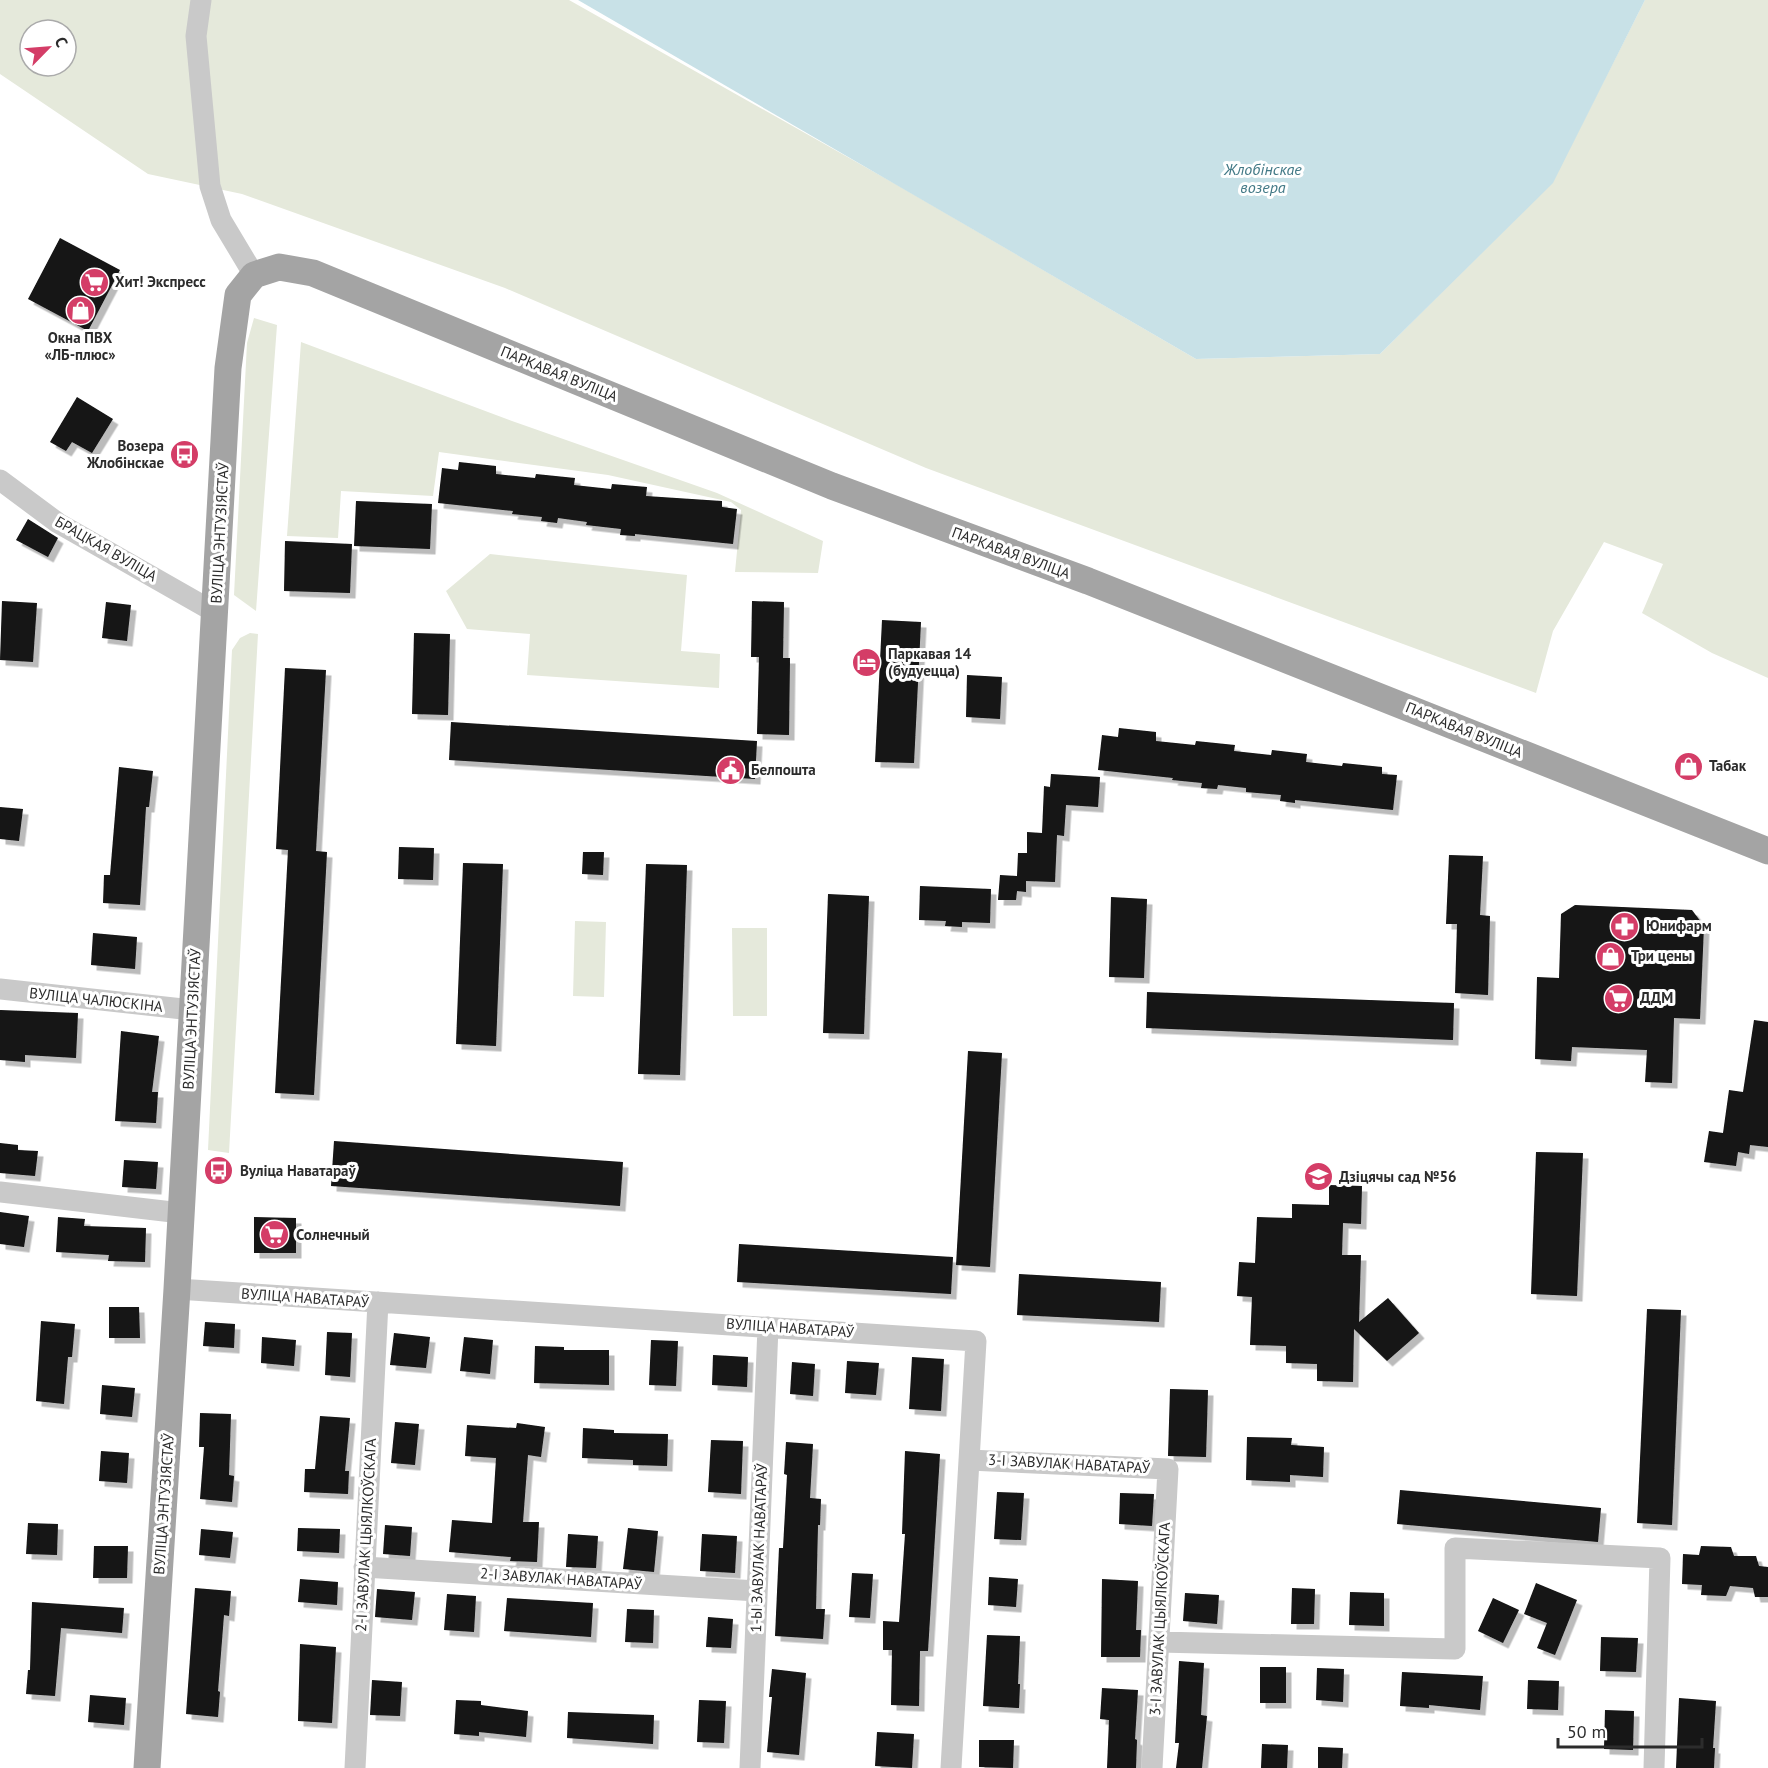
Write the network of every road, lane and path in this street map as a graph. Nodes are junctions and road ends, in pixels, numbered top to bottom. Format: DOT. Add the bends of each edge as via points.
graph roads {
  1 [pos="201,0"];
  2 [pos="254,275"];
  3 [pos="0,480"];
  4 [pos="216,614"];
  5 [pos="1768,851"];
  6 [pos="0,989"];
  7 [pos="192,1010"];
  8 [pos="0,1192"];
  9 [pos="181,1213"];
  10 [pos="177,1289"];
  11 [pos="378,1302"];
  12 [pos="768,1327"];
  13 [pos="969,1460"];
  14 [pos="1168,1469"];
  15 [pos="364,1567"];
  16 [pos="757,1591"];
  17 [pos="1159,1642"];
  18 [pos="147,1768"];
  19 [pos="355,1768"];
  20 [pos="750,1768"];
  21 [pos="951,1768"];
  22 [pos="1152,1768"];
  23 [pos="1654,1768"];
  1 -- 2 [label="street" via="196,36 210,186 221,220"];
  2 -- 4 [label="main road, ВУЛІЦА ЭНТУЗІЯСТАЎ" via="238,295 228,368"];
  2 -- 5 [label="main road, ПАРКАВАЯ ВУЛІЦА" via="279,267 313,273 832,486 1088,581"];
  3 -- 4 [label="street, БРАЦКАЯ ВУЛІЦА" via="58,523"];
  4 -- 7 [label="main road, ВУЛІЦА ЭНТУЗІЯСТАЎ"];
  6 -- 7 [label="street, ВУЛІЦА ЧАЛЮСКІНА"];
  7 -- 9 [label="main road, ВУЛІЦА ЭНТУЗІЯСТАЎ"];
  8 -- 9 [label="street"];
  9 -- 10 [label="main road, ВУЛІЦА ЭНТУЗІЯСТАЎ"];
  10 -- 11 [label="street, ВУЛІЦА НАВАТАРАЎ"];
  10 -- 18 [label="main road, ВУЛІЦА ЭНТУЗІЯСТАЎ"];
  11 -- 12 [label="street, ВУЛІЦА НАВАТАРАЎ"];
  11 -- 15 [label="street, 2-І ЗАВУЛАК ЦЫЯЛКОЎСКАГА"];
  12 -- 13 [label="street, ВУЛІЦА НАВАТАРАЎ" via="976,1341"];
  12 -- 16 [label="street, 1-Ы ЗАВУЛАК НАВАТАРАЎ"];
  13 -- 14 [label="street, 3-І ЗАВУЛАК НАВАТАРАЎ"];
  13 -- 21 [label="street, ВУЛІЦА НАВАТАРАЎ"];
  14 -- 17 [label="street, 3-І ЗАВУЛАК ЦЫЯЛКОЎСКАГА"];
  15 -- 16 [label="street, 2-І ЗАВУЛАК НАВАТАРАЎ"];
  15 -- 19 [label="street, 2-І ЗАВУЛАК ЦЫЯЛКОЎСКАГА"];
  16 -- 20 [label="street, 1-Ы ЗАВУЛАК НАВАТАРАЎ"];
  17 -- 22 [label="street, 3-І ЗАВУЛАК ЦЫЯЛКОЎСКАГА"];
  17 -- 23 [label="street" via="1455,1649 1455,1548 1659,1558"];
}
